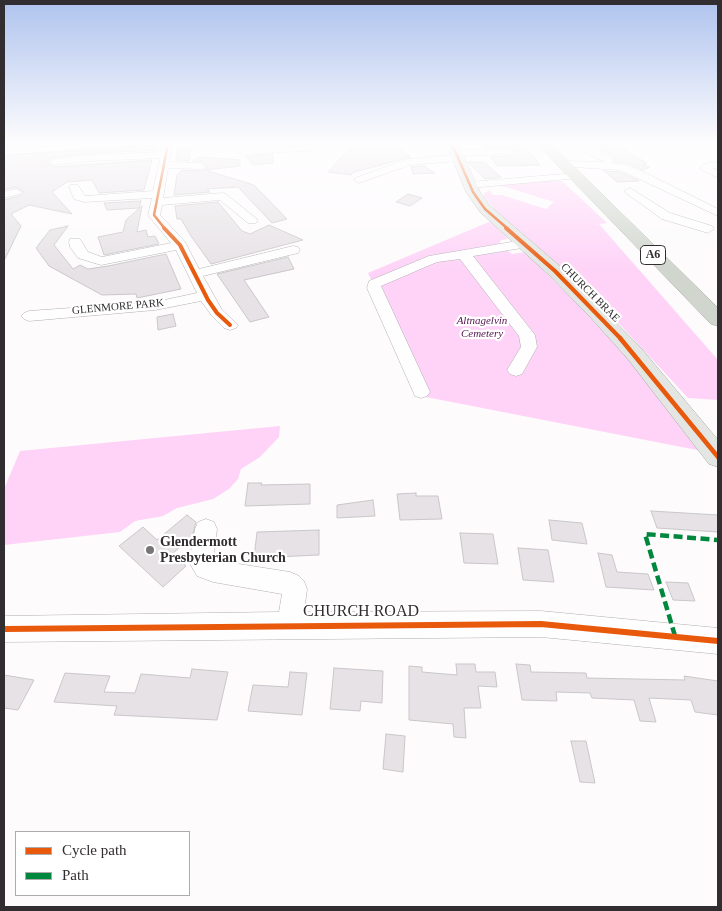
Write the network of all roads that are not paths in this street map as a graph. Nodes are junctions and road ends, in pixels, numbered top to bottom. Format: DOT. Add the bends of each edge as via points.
graph roads {
  1 [pos="74,187"];
  2 [pos="159,187"];
  3 [pos="471,187"];
  4 [pos="585,187"];
  5 [pos="665,187"];
  6 [pos="630,191"];
  7 [pos="240,193"];
  8 [pos="222,196"];
  9 [pos="157,198"];
  10 [pos="718,213"];
  11 [pos="718,218"];
  12 [pos="252,220"];
  13 [pos="713,233"];
  14 [pos="75,241"];
  15 [pos="523,244"];
  16 [pos="180,245"];
  17 [pos="293,250"];
  18 [pos="463,253"];
  19 [pos="195,274"];
  20 [pos="206,296"];
  21 [pos="29,316"];
  22 [pos="718,320"];
  23 [pos="230,325"];
  24 [pos="516,370"];
  25 [pos="421,392"];
  26 [pos="718,457"];
  27 [pos="206,529"];
  28 [pos="290,625"];
  29 [pos="4,629"];
  30 [pos="718,641"];
  1 -- 9 [label="street" via="78,197 84,199"];
  2 -- 9 [label="street"];
  3 -- 15 [label="main road, CHURCH BRAE" via="485,208"];
  4 -- 22 [label="highway, A6"];
  5 -- 10 [label="street"];
  6 -- 13 [label="street" via="666,216"];
  7 -- 8 [label="street"];
  8 -- 9 [label="street"];
  8 -- 12 [label="street"];
  9 -- 16 [label="street" via="154,215"];
  11 -- 13 [label="street"];
  14 -- 16 [label="street" via="83,255 101,261"];
  15 -- 18 [label="street"];
  15 -- 26 [label="main road, CHURCH BRAE" via="555,271 634,353"];
  16 -- 19 [label="street"];
  17 -- 19 [label="street"];
  18 -- 24 [label="street" via="527,335 529,347"];
  18 -- 25 [label="street" via="434,259 374,284"];
  19 -- 20 [label="street"];
  20 -- 21 [label="street, GLENMORE PARK" via="155,306"];
  20 -- 23 [label="street"];
  27 -- 28 [label="street" via="201,562 204,568 290,584 295,589"];
  28 -- 29 [label="street, CHURCH ROAD"];
  28 -- 30 [label="street, CHURCH ROAD" via="541,624"];
}
